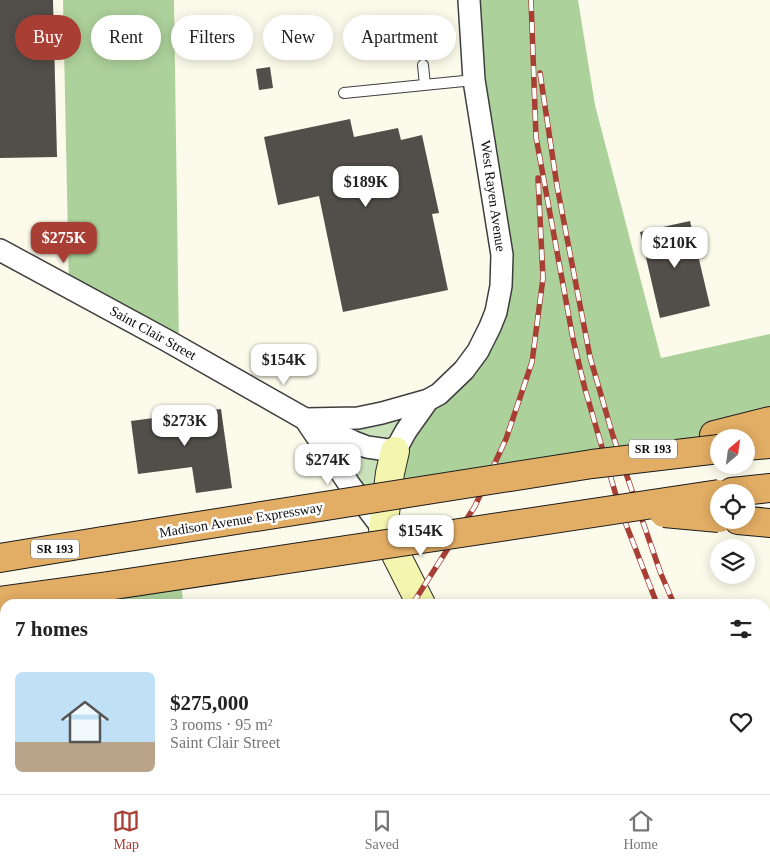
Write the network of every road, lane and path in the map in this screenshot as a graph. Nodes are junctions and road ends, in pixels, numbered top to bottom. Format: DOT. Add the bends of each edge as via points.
graph roads {
  1 [pos="469,0"];
  2 [pos="423,65"];
  3 [pos="474,80"];
  4 [pos="425,85"];
  5 [pos="344,93"];
  6 [pos="0,250"];
  7 [pos="428,400"];
  8 [pos="305,419"];
  9 [pos="770,421"];
  10 [pos="749,429"];
  11 [pos="710,443"];
  12 [pos="770,444"];
  13 [pos="755,445"];
  14 [pos="396,452"];
  15 [pos="770,488"];
  16 [pos="755,490"];
  17 [pos="710,495"];
  18 [pos="620,509"];
  19 [pos="710,517"];
  20 [pos="755,522"];
  21 [pos="770,523"];
  22 [pos="383,529"];
  23 [pos="2,557"];
  24 [pos="34,599"];
  25 [pos="418,599"];
  1 -- 3 [label="street, West Rayen Avenue"];
  2 -- 4 [label="lane"];
  3 -- 4 [label="lane"];
  3 -- 7 [label="street, West Rayen Avenue" via="500,232 501,286 496,312 478,351 464,370"];
  4 -- 5 [label="lane"];
  6 -- 8 [label="street, Saint Clair Street"];
  7 -- 8 [label="street, West Rayen Avenue" via="358,418"];
  7 -- 14 [label="street"];
  8 -- 14 [label="street, Saint Clair Street" via="354,442"];
  8 -- 22 [label="street, Saint Clair Street"];
  9 -- 10 [label="highway, Madison Avenue Expressway"];
  11 -- 23 [label="highway, Madison Avenue Expressway / SR 193, bridge"];
  12 -- 13 [label="highway"];
  14 -- 22 [label="street"];
  15 -- 16 [label="highway"];
  17 -- 18 [label="highway, bridge"];
  18 -- 19 [label="highway, bridge"];
  18 -- 24 [label="highway, bridge"];
  20 -- 21 [label="highway"];
  22 -- 25 [label="street"];
}
